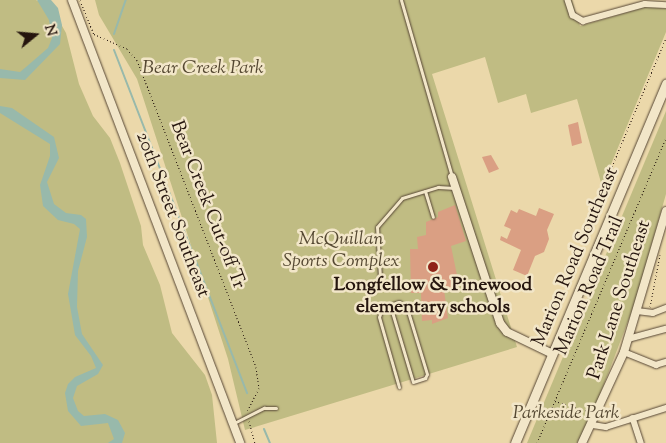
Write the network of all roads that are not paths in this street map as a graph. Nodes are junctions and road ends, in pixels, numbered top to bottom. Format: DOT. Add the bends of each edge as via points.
graph roads {
  1 [pos="72,0"];
  2 [pos="401,0"];
  3 [pos="568,0"];
  4 [pos="666,6"];
  5 [pos="666,83"];
  6 [pos="452,177"];
  7 [pos="456,188"];
  8 [pos="425,191"];
  9 [pos="666,211"];
  10 [pos="433,217"];
  11 [pos="374,290"];
  12 [pos="390,305"];
  13 [pos="666,308"];
  14 [pos="637,311"];
  15 [pos="666,330"];
  16 [pos="628,339"];
  17 [pos="624,352"];
  18 [pos="553,354"];
  19 [pos="666,362"];
  20 [pos="399,387"];
  21 [pos="666,401"];
  22 [pos="276,408"];
  23 [pos="666,408"];
  24 [pos="634,418"];
  25 [pos="234,423"];
  26 [pos="593,425"];
  27 [pos="240,443"];
  28 [pos="515,443"];
  29 [pos="582,443"];
  30 [pos="641,443"];
  1 -- 25 [label="street, 20th Street Southeast"];
  2 -- 6 [label="lane"];
  3 -- 4 [label="street" via="573,15 583,21 644,4"];
  5 -- 18 [label="main road, Marion Road Southeast"];
  6 -- 7 [label="street"];
  7 -- 8 [label="lane" via="438,187"];
  7 -- 18 [label="street" via="500,324 507,332"];
  8 -- 10 [label="lane"];
  8 -- 11 [label="lane" via="402,198 377,227 380,277"];
  9 -- 14 [label="street, Park Lane Southeast"];
  12 -- 12 [label="lane" via="414,382 425,378 404,304"];
  12 -- 20 [label="lane" via="382,308 379,317"];
  13 -- 14 [label="street"];
  14 -- 16 [label="street, Park Lane Southeast"];
  15 -- 16 [label="street"];
  16 -- 17 [label="street, Park Lane Southeast"];
  17 -- 19 [label="street" via="656,364"];
  17 -- 26 [label="street, Park Lane Southeast"];
  18 -- 28 [label="main road, Marion Road Southeast"];
  21 -- 23 [label="street"];
  22 -- 25 [label="lane" via="264,408"];
  23 -- 24 [label="street"];
  24 -- 26 [label="street" via="606,427"];
  24 -- 30 [label="street"];
  25 -- 27 [label="street, 20th Street Southeast"];
  26 -- 29 [label="street, Park Lane Southeast"];
}
